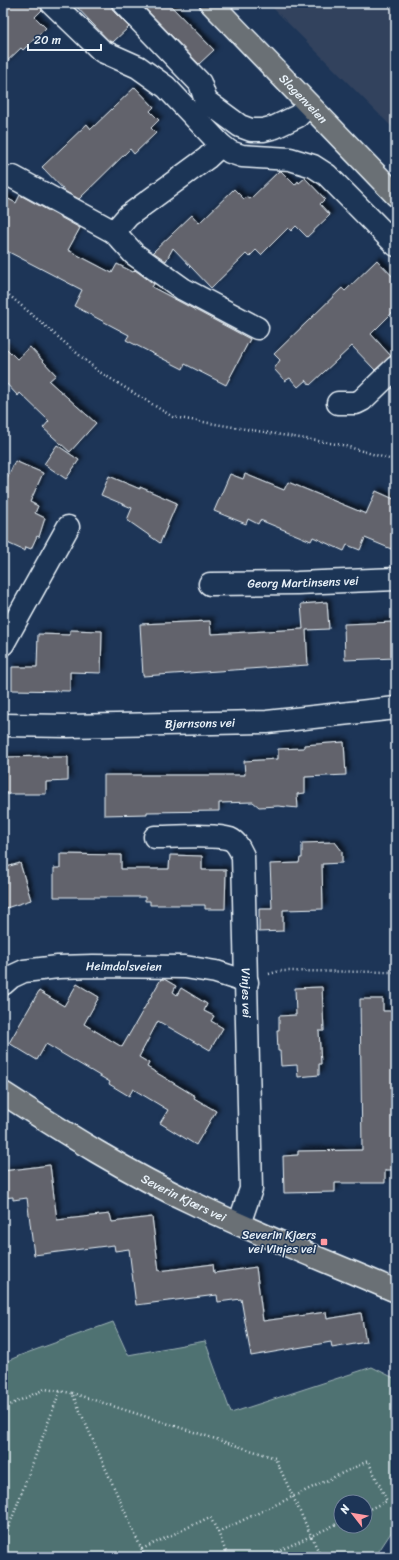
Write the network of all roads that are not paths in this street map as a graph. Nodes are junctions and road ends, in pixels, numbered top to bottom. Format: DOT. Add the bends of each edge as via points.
graph roads {
  1 [pos="52,3"];
  2 [pos="124,3"];
  3 [pos="211,3"];
  4 [pos="206,101"];
  5 [pos="182,104"];
  6 [pos="309,105"];
  7 [pos="221,145"];
  8 [pos="13,178"];
  9 [pos="396,195"];
  10 [pos="114,232"];
  11 [pos="396,245"];
  12 [pos="257,328"];
  13 [pos="396,367"];
  14 [pos="338,403"];
  15 [pos="68,527"];
  16 [pos="396,579"];
  17 [pos="210,584"];
  18 [pos="3,644"];
  19 [pos="396,708"];
  20 [pos="3,725"];
  21 [pos="155,837"];
  22 [pos="247,982"];
  23 [pos="3,984"];
  24 [pos="3,1093"];
  25 [pos="239,1224"];
  26 [pos="396,1291"];
  1 -- 5 [label="street" via="102,51 138,66 166,87"];
  2 -- 4 [label="street" via="200,83"];
  3 -- 6 [label="main road, Slagenveien"];
  4 -- 5 [label="street" via="190,99"];
  4 -- 6 [label="street" via="240,126 252,130 275,127 298,116"];
  5 -- 7 [label="street"];
  6 -- 9 [label="main road, Slagenveien"];
  7 -- 10 [label="street" via="128,216"];
  7 -- 11 [label="street" via="230,152 242,156 290,159 313,166 327,175"];
  8 -- 10 [label="street"];
  10 -- 12 [label="street" via="134,254 183,288"];
  13 -- 14 [label="street" via="362,400 356,403"];
  15 -- 18 [label="street"];
  16 -- 17 [label="street, Georg Martinsens vei"];
  19 -- 20 [label="street, Bjørnsons vei" via="267,722"];
  21 -- 22 [label="street, Vinjes vei" via="219,837 231,840 238,846 243,856"];
  22 -- 23 [label="street, Heimdalsveien" via="216,972 185,967 93,966 24,971"];
  22 -- 25 [label="street, Vinjes vei" via="251,1189"];
  24 -- 25 [label="main road, Severin Kjærs vei" via="123,1167"];
  25 -- 26 [label="main road, Severin Kjærs vei"];
}
